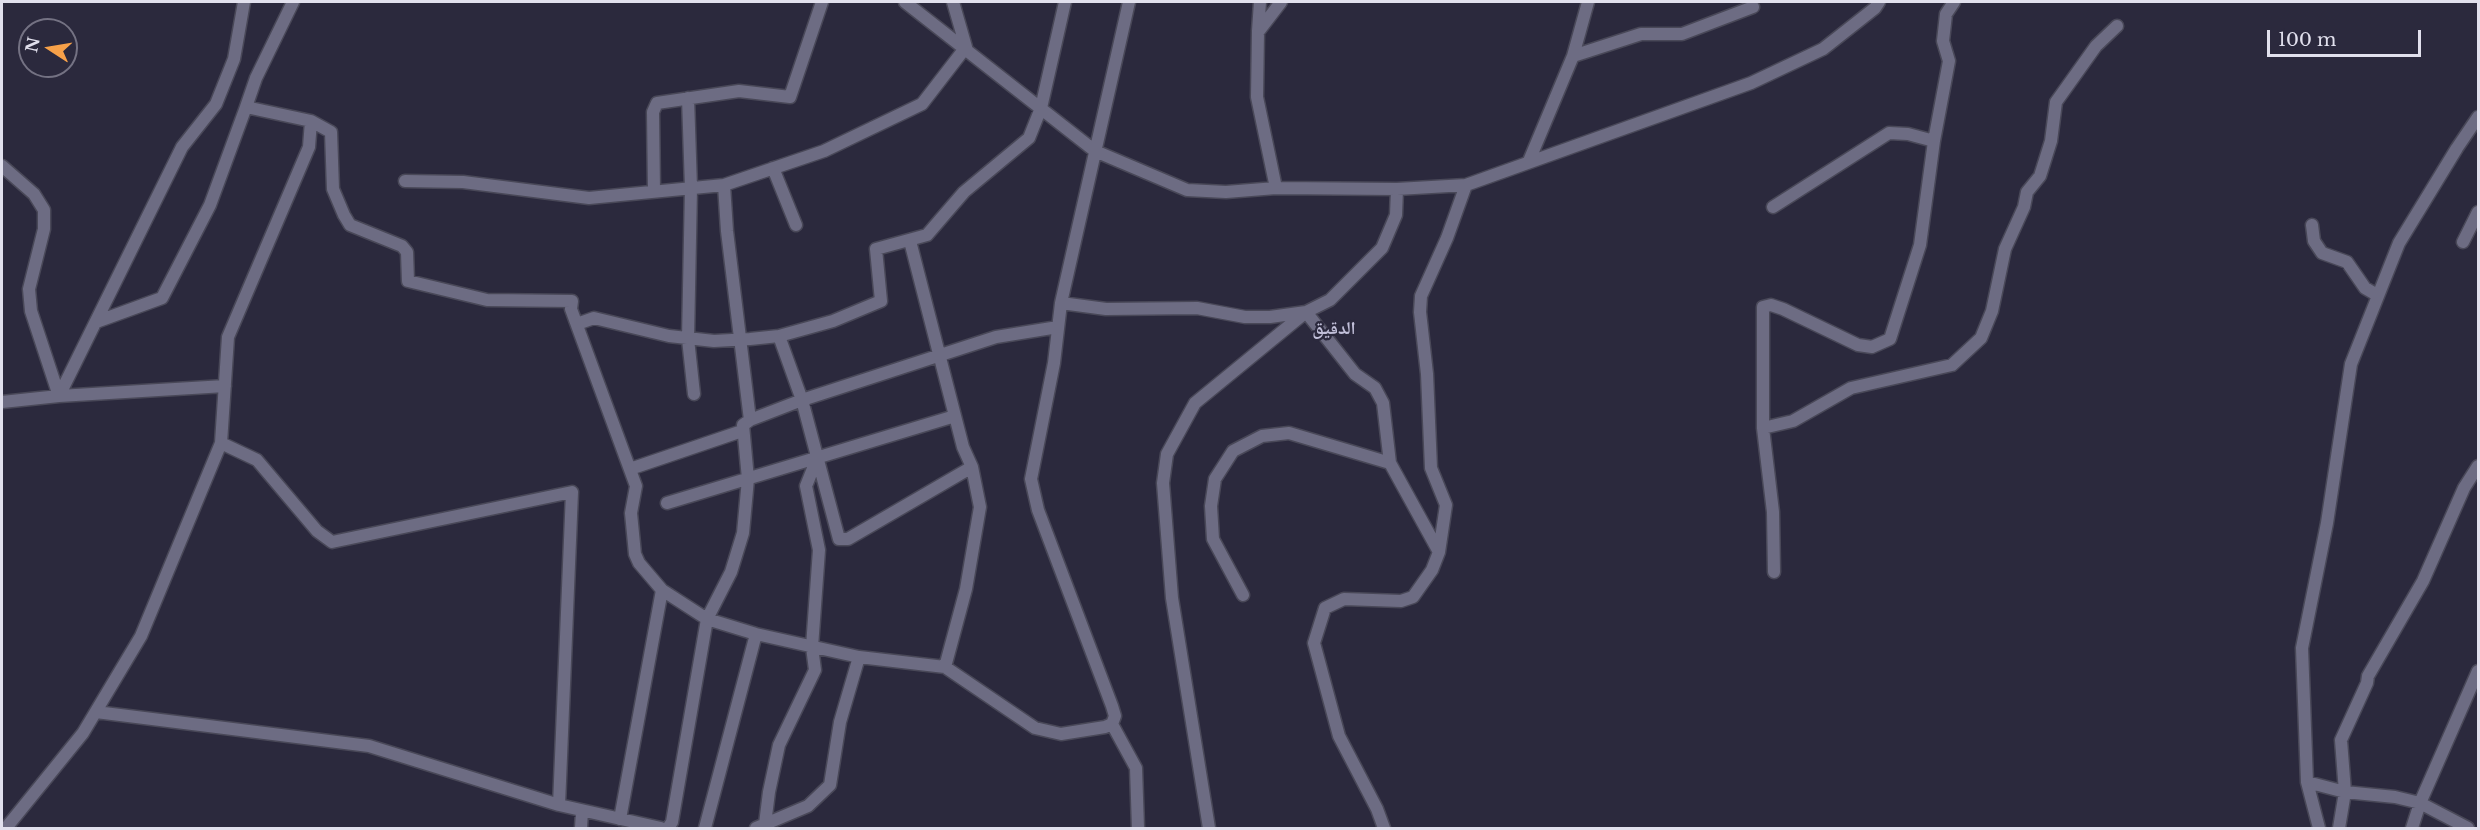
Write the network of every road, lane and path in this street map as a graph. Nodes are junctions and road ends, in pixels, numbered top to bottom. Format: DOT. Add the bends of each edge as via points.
graph roads {
  1 [pos="244,2"];
  2 [pos="292,2"];
  3 [pos="822,2"];
  4 [pos="905,2"];
  5 [pos="953,2"];
  6 [pos="1065,2"];
  7 [pos="1129,2"];
  8 [pos="1260,2"];
  9 [pos="1281,2"];
  10 [pos="1588,2"];
  11 [pos="1879,2"];
  12 [pos="1954,2"];
  13 [pos="1753,7"];
  14 [pos="2117,26"];
  15 [pos="1258,32"];
  16 [pos="966,47"];
  17 [pos="1573,56"];
  18 [pos="688,98"];
  19 [pos="246,107"];
  20 [pos="1041,108"];
  21 [pos="2478,117"];
  22 [pos="311,121"];
  23 [pos="1934,141"];
  24 [pos="1095,151"];
  25 [pos="1529,161"];
  26 [pos="2,166"];
  27 [pos="773,168"];
  28 [pos="405,181"];
  29 [pos="724,185"];
  30 [pos="1466,185"];
  31 [pos="691,188"];
  32 [pos="1276,188"];
  33 [pos="1397,189"];
  34 [pos="654,191"];
  35 [pos="1773,207"];
  36 [pos="2478,212"];
  37 [pos="796,225"];
  38 [pos="2312,225"];
  39 [pos="910,241"];
  40 [pos="2463,242"];
  41 [pos="2377,295"];
  42 [pos="1062,303"];
  43 [pos="1306,312"];
  44 [pos="96,322"];
  45 [pos="577,324"];
  46 [pos="1058,327"];
  47 [pos="779,336"];
  48 [pos="688,339"];
  49 [pos="741,340"];
  50 [pos="941,355"];
  51 [pos="225,386"];
  52 [pos="694,394"];
  53 [pos="59,396"];
  54 [pos="802,400"];
  55 [pos="2,402"];
  56 [pos="955,416"];
  57 [pos="750,420"];
  58 [pos="1763,428"];
  59 [pos="742,431"];
  60 [pos="221,443"];
  61 [pos="818,456"];
  62 [pos="1390,463"];
  63 [pos="2478,466"];
  64 [pos="972,467"];
  65 [pos="630,469"];
  66 [pos="748,479"];
  67 [pos="667,503"];
  68 [pos="1439,552"];
  69 [pos="1774,572"];
  70 [pos="662,590"];
  71 [pos="1243,595"];
  72 [pos="707,619"];
  73 [pos="756,634"];
  74 [pos="812,647"];
  75 [pos="859,657"];
  76 [pos="945,667"];
  77 [pos="2478,678"];
  78 [pos="96,712"];
  79 [pos="1112,724"];
  80 [pos="2307,782"];
  81 [pos="2345,792"];
  82 [pos="2420,803"];
  83 [pos="559,805"];
  84 [pos="582,811"];
  85 [pos="620,819"];
  86 [pos="761,826"];
  87 [pos="6,828"];
  88 [pos="581,828"];
  89 [pos="661,828"];
  90 [pos="668,828"];
  91 [pos="705,828"];
  92 [pos="1138,828"];
  93 [pos="1209,828"];
  94 [pos="1384,828"];
  95 [pos="2319,828"];
  96 [pos="2338,828"];
  97 [pos="2412,828"];
  98 [pos="2468,828"];
  1 -- 44 [label="street" via="234,59 216,104 182,147"];
  2 -- 19 [label="street"];
  3 -- 18 [label="street" via="790,97 739,91"];
  4 -- 16 [label="street"];
  5 -- 16 [label="street"];
  6 -- 20 [label="street"];
  7 -- 24 [label="street"];
  8 -- 15 [label="street"];
  9 -- 15 [label="street"];
  10 -- 17 [label="street"];
  11 -- 25 [label="street" via="1823,49 1751,83"];
  12 -- 23 [label="street" via="1946,14 1942,41 1949,61"];
  13 -- 17 [label="street" via="1682,33 1641,34"];
  14 -- 58 [label="street" via="2096,46 2056,102 2051,141 2040,176 2027,192 2005,249 1992,311 1981,338 1952,365 1851,388 1793,420"];
  15 -- 32 [label="street" via="1257,97"];
  16 -- 20 [label="street"];
  16 -- 27 [label="street" via="922,104 824,151"];
  17 -- 25 [label="street"];
  18 -- 31 [label="street"];
  18 -- 34 [label="street" via="657,103 653,112"];
  19 -- 22 [label="street"];
  19 -- 44 [label="street" via="210,205 162,298"];
  20 -- 24 [label="street"];
  20 -- 39 [label="street" via="1029,138 964,192 927,236"];
  21 -- 41 [label="street" via="2399,243"];
  22 -- 45 [label="street" via="331,132 333,189 350,225 402,246 407,252 408,281 487,300 566,299 572,301"];
  22 -- 51 [label="street" via="309,147 228,337"];
  23 -- 35 [label="street" via="1889,133"];
  23 -- 58 [label="street" via="1920,245 1890,339 1872,346 1858,345 1783,309 1762,307"];
  24 -- 32 [label="street" via="1187,190"];
  24 -- 42 [label="street"];
  25 -- 30 [label="street"];
  26 -- 53 [label="street" via="34,194 44,210 44,229 29,289 31,310"];
  27 -- 29 [label="street"];
  27 -- 37 [label="street"];
  28 -- 34 [label="street" via="463,182 589,198"];
  29 -- 31 [label="street"];
  29 -- 49 [label="street"];
  30 -- 33 [label="street"];
  30 -- 68 [label="street" via="1421,296 1431,468 1446,505"];
  31 -- 34 [label="street"];
  31 -- 48 [label="street"];
  32 -- 33 [label="street"];
  33 -- 43 [label="street" via="1396,215 1382,248 1330,300"];
  36 -- 40 [label="street"];
  38 -- 41 [label="street" via="2314,241 2322,253 2347,262 2365,288"];
  39 -- 47 [label="street" via="876,249 881,301 833,321"];
  39 -- 50 [label="street"];
  41 -- 80 [label="street" via="2351,364 2327,523 2302,648"];
  42 -- 43 [label="street" via="1106,309 1197,308 1245,317"];
  42 -- 46 [label="street"];
  43 -- 62 [label="street" via="1355,374 1375,388 1383,403"];
  43 -- 93 [label="street" via="1195,403 1167,454 1163,494 1172,598"];
  44 -- 53 [label="street"];
  45 -- 48 [label="street" via="594,318"];
  45 -- 65 [label="street"];
  46 -- 50 [label="street" via="996,337"];
  46 -- 79 [label="street" via="1031,479 1032,494 1112,706"];
  47 -- 49 [label="street"];
  47 -- 54 [label="street"];
  48 -- 49 [label="street"];
  48 -- 52 [label="street"];
  49 -- 57 [label="street"];
  50 -- 54 [label="street"];
  50 -- 56 [label="street"];
  51 -- 53 [label="street"];
  51 -- 60 [label="street"];
  53 -- 55 [label="street"];
  54 -- 57 [label="street"];
  54 -- 61 [label="street"];
  56 -- 61 [label="street"];
  56 -- 64 [label="street"];
  57 -- 59 [label="street"];
  58 -- 69 [label="street" via="1773,512"];
  59 -- 65 [label="street"];
  59 -- 66 [label="street"];
  60 -- 78 [label="street" via="141,636"];
  60 -- 83 [label="street" via="257,460 317,531 332,542 572,492"];
  61 -- 64 [label="street" via="839,539 848,539"];
  61 -- 66 [label="street"];
  61 -- 74 [label="street" via="806,486 819,550"];
  62 -- 68 [label="street"];
  62 -- 71 [label="street" via="1289,433 1262,436 1233,451 1215,478 1211,506 1214,539"];
  63 -- 81 [label="street" via="2422,581 2368,676 2341,740"];
  64 -- 76 [label="street" via="980,507 976,537"];
  65 -- 70 [label="street" via="636,486 631,513 635,554"];
  66 -- 67 [label="street"];
  66 -- 72 [label="street" via="743,533 731,572"];
  68 -- 94 [label="street" via="1413,597 1401,601 1344,599 1325,608 1314,643 1339,736"];
  70 -- 72 [label="street"];
  70 -- 85 [label="street"];
  72 -- 73 [label="street"];
  72 -- 90 [label="street"];
  73 -- 74 [label="street"];
  73 -- 91 [label="street"];
  74 -- 75 [label="street"];
  74 -- 86 [label="street" via="815,670 778,745"];
  75 -- 76 [label="street"];
  75 -- 86 [label="street" via="840,722 830,785 808,806"];
  76 -- 79 [label="street" via="1035,728 1061,734"];
  77 -- 82 [label="street"];
  78 -- 83 [label="street" via="369,746"];
  78 -- 87 [label="street"];
  79 -- 92 [label="street" via="1136,768"];
  80 -- 81 [label="street"];
  80 -- 95 [label="street"];
  81 -- 82 [label="street"];
  81 -- 96 [label="street"];
  82 -- 97 [label="street"];
  82 -- 98 [label="street"];
  83 -- 84 [label="street"];
  84 -- 85 [label="street"];
  84 -- 88 [label="street"];
  85 -- 89 [label="street"];
}
